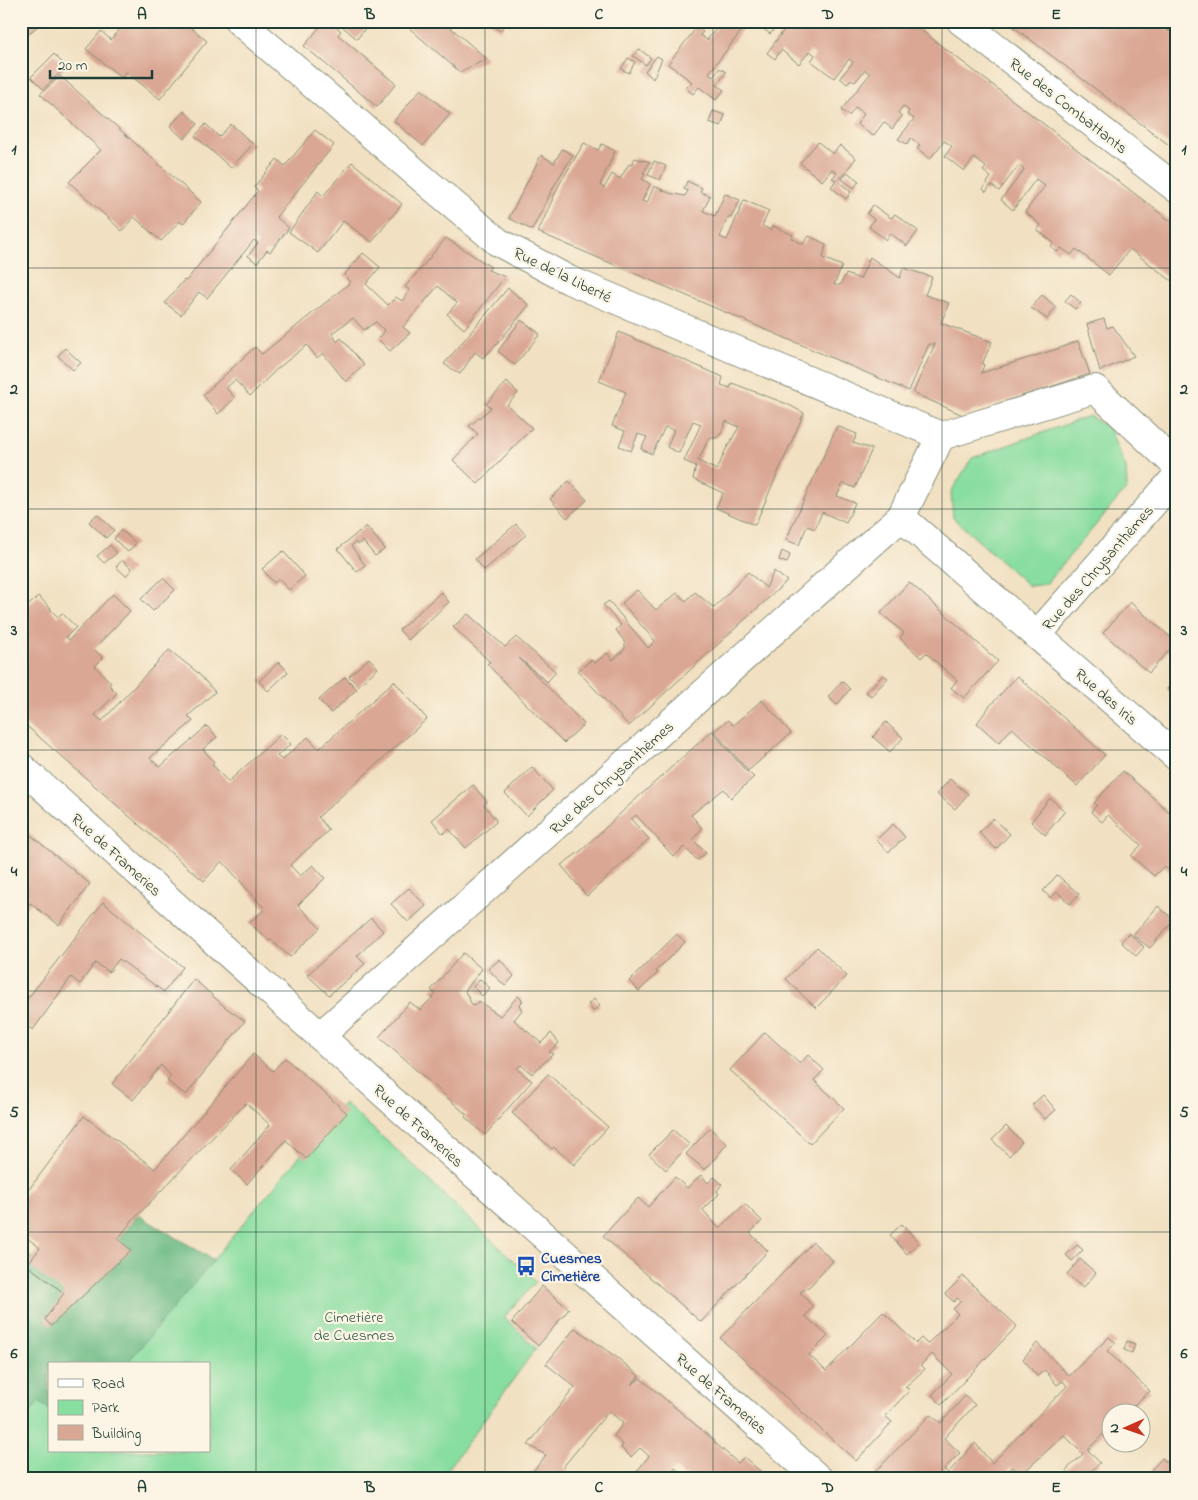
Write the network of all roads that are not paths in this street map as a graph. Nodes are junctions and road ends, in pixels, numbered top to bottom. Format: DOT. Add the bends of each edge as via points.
graph roads {
  1 [pos="240,21"];
  2 [pos="961,21"];
  3 [pos="1177,189"];
  4 [pos="941,436"];
  5 [pos="1177,466"];
  6 [pos="1177,476"];
  7 [pos="901,517"];
  8 [pos="1036,635"];
  9 [pos="1177,756"];
  10 [pos="21,767"];
  11 [pos="320,1036"];
  12 [pos="819,1479"];
  1 -- 4 [label="street, Rue de la Liberté" via="498,242 569,280"];
  2 -- 3 [label="street, Rue des Combattants"];
  4 -- 5 [label="street" via="1095,389"];
  4 -- 7 [label="street, Rue des Chrysanthèmes"];
  6 -- 8 [label="street, Rue des Chrysanthèmes"];
  7 -- 8 [label="street, Rue des Chrysanthèmes"];
  7 -- 11 [label="street, Rue des Chrysanthèmes"];
  8 -- 9 [label="street, Rue des Iris"];
  10 -- 11 [label="street, Rue de Frameries"];
  11 -- 12 [label="street, Rue de Frameries"];
}
